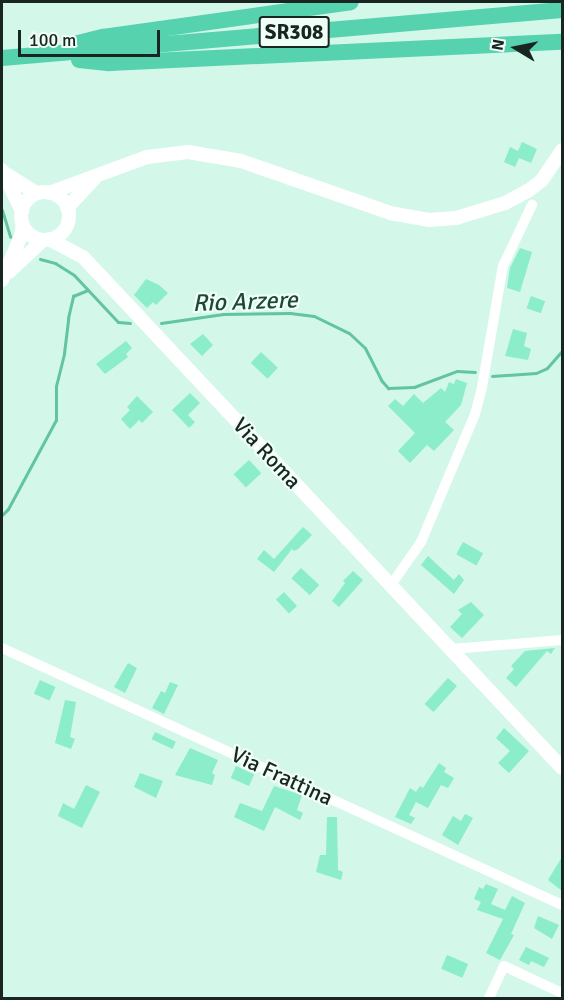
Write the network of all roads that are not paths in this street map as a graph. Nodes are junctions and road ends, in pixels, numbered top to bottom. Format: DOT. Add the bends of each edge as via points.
graph roads {
  1 [pos="351,2"];
  2 [pos="557,10"];
  3 [pos="562,42"];
  4 [pos="37,56"];
  5 [pos="2,58"];
  6 [pos="562,150"];
  7 [pos="3,171"];
  8 [pos="97,176"];
  9 [pos="43,193"];
  10 [pos="532,205"];
  11 [pos="67,208"];
  12 [pos="22,218"];
  13 [pos="67,224"];
  14 [pos="46,239"];
  15 [pos="83,257"];
  16 [pos="2,280"];
  17 [pos="391,585"];
  18 [pos="562,640"];
  19 [pos="2,648"];
  20 [pos="452,649"];
  21 [pos="562,768"];
  22 [pos="562,905"];
  23 [pos="562,993"];
  24 [pos="489,999"];
  1 -- 4 [label="highway" via="103,37"];
  2 -- 4 [label="highway, SR308"];
  3 -- 4 [label="highway" via="110,63"];
  4 -- 5 [label="highway, SR308"];
  6 -- 8 [label="main road" via="542,180 505,203 479,213 428,220 381,211 241,161 210,154 167,153"];
  7 -- 9 [label="main road"];
  7 -- 12 [label="main road"];
  8 -- 9 [label="main road"];
  8 -- 11 [label="main road"];
  9 -- 11 [label="main road" via="57,195"];
  9 -- 12 [label="main road" via="27,200"];
  10 -- 17 [label="street" via="503,266 475,414 421,542"];
  11 -- 13 [label="main road"];
  12 -- 14 [label="main road" via="35,238"];
  12 -- 16 [label="main road" via="21,236"];
  13 -- 14 [label="main road" via="57,236"];
  13 -- 15 [label="main road, Via Roma"];
  14 -- 15 [label="main road, Via Roma"];
  14 -- 16 [label="main road"];
  15 -- 17 [label="main road, Via Roma"];
  17 -- 20 [label="main road, Via Roma"];
  18 -- 20 [label="street"];
  19 -- 22 [label="street, Via Frattina"];
  20 -- 21 [label="main road, Via Roma"];
  23 -- 24 [label="street" via="504,966"];
}
